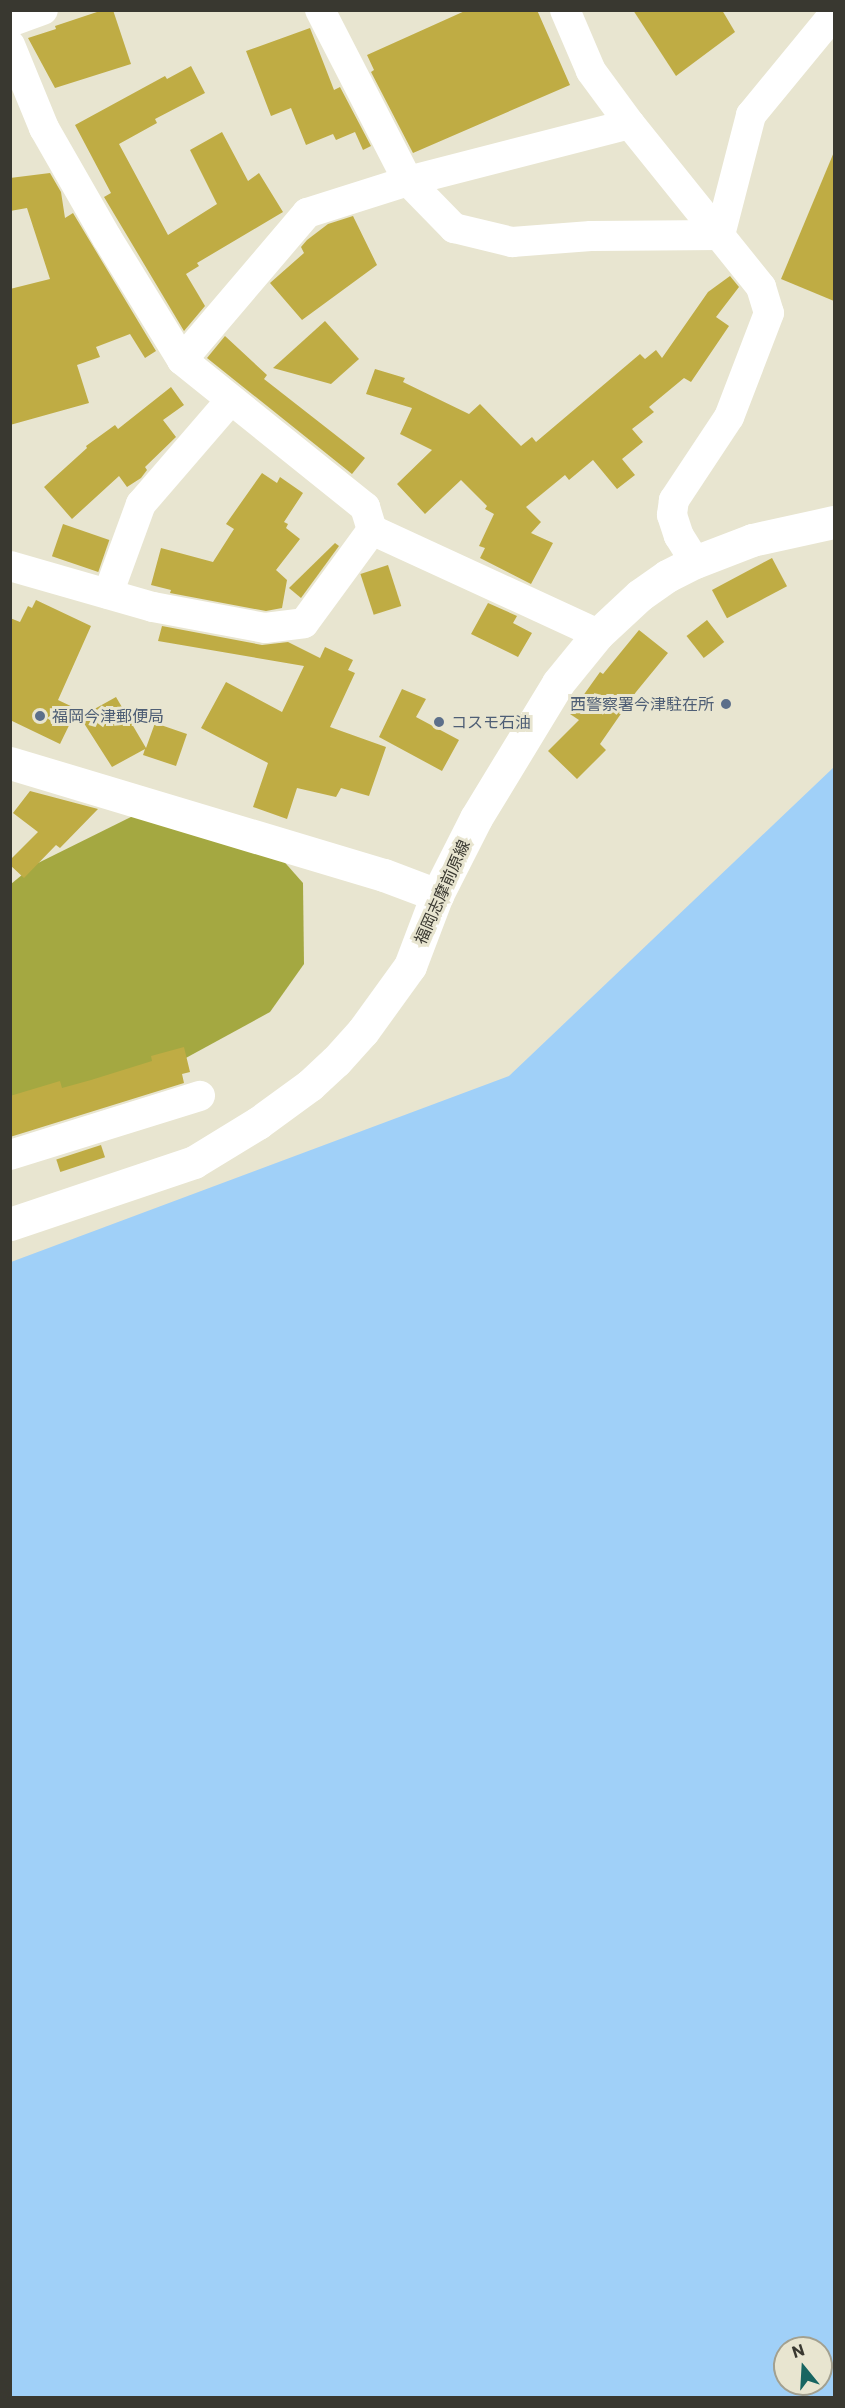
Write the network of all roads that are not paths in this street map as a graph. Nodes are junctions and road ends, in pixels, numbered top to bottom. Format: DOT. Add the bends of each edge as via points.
graph roads {
  1 [pos="43,10"];
  2 [pos="320,10"];
  3 [pos="566,10"];
  4 [pos="834,14"];
  5 [pos="10,22"];
  6 [pos="10,45"];
  7 [pos="630,124"];
  8 [pos="408,181"];
  9 [pos="720,235"];
  10 [pos="182,360"];
  11 [pos="230,400"];
  12 [pos="834,522"];
  13 [pos="372,530"];
  14 [pos="695,562"];
  15 [pos="10,566"];
  16 [pos="108,594"];
  17 [pos="598,634"];
  18 [pos="10,763"];
  19 [pos="437,895"];
  20 [pos="200,1096"];
  21 [pos="10,1155"];
  22 [pos="10,1224"];
  1 -- 5 [label="street"];
  2 -- 8 [label="street"];
  3 -- 7 [label="street" via="591,71"];
  4 -- 9 [label="street" via="751,115"];
  6 -- 10 [label="street" via="45,128"];
  7 -- 8 [label="street"];
  7 -- 9 [label="street"];
  8 -- 9 [label="street" via="454,228 512,242 591,236"];
  8 -- 10 [label="street" via="308,213"];
  9 -- 14 [label="street" via="761,287 769,313 729,417 674,500 672,515 679,536"];
  10 -- 11 [label="street"];
  11 -- 13 [label="street" via="365,507"];
  11 -- 16 [label="street" via="141,504"];
  12 -- 14 [label="main road, 福岡志摩前原線" via="752,540"];
  13 -- 16 [label="street" via="304,623 266,628 153,607"];
  13 -- 17 [label="street"];
  14 -- 17 [label="main road, 福岡志摩前原線" via="640,595"];
  15 -- 16 [label="street"];
  17 -- 19 [label="main road, 福岡志摩前原線" via="558,683 476,818"];
  18 -- 19 [label="main road" via="384,875"];
  19 -- 22 [label="main road, 福岡志摩前原線" via="410,966 363,1031 310,1085 194,1162"];
  20 -- 21 [label="street"];
}
